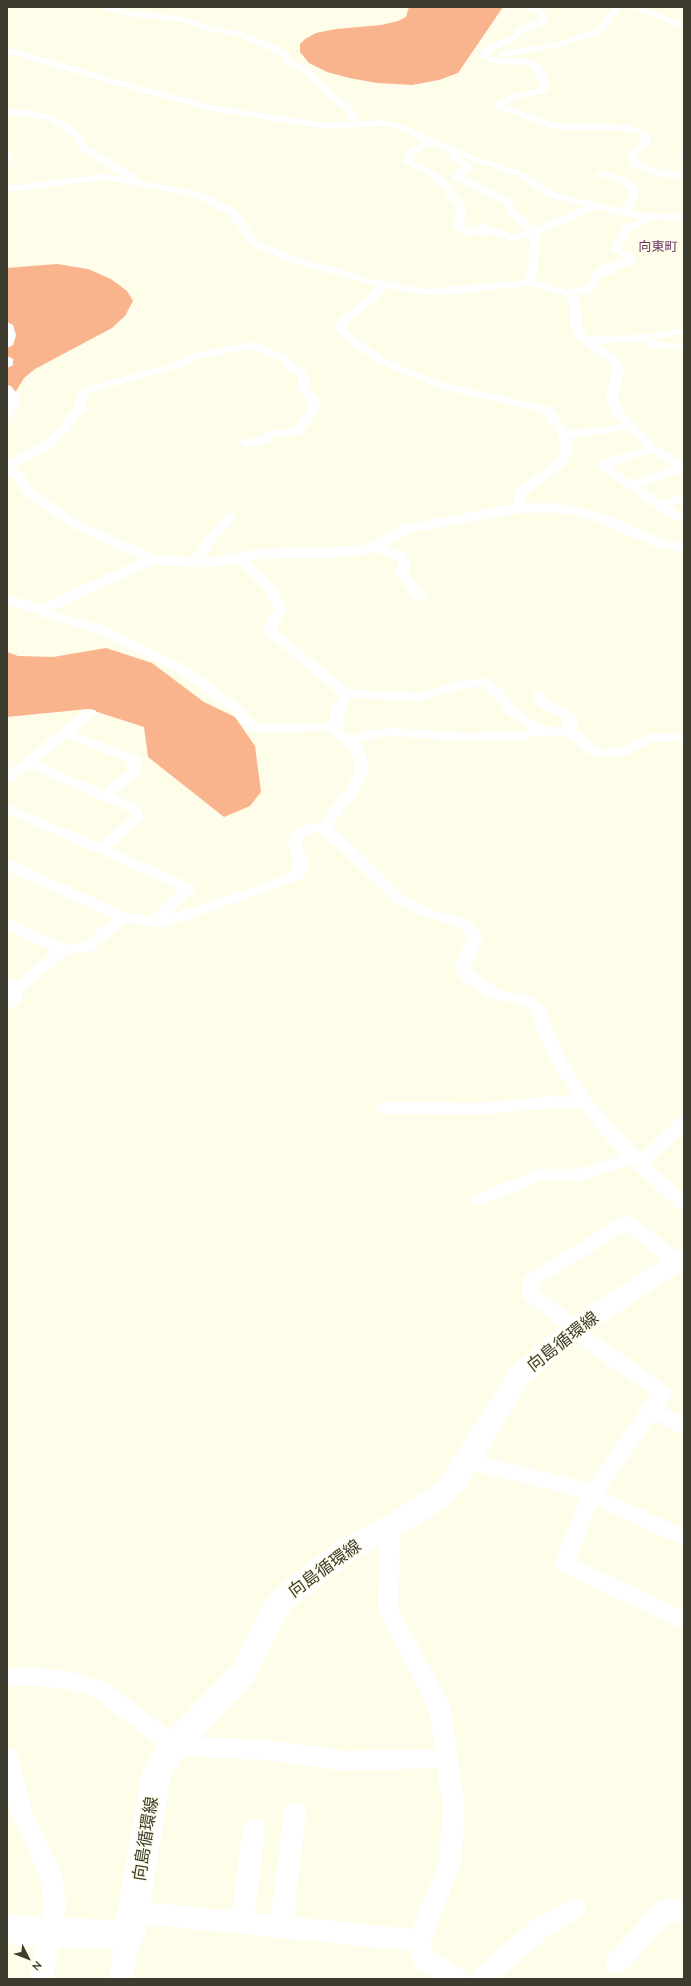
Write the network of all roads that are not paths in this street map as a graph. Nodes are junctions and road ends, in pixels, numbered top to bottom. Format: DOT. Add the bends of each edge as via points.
graph roads {
  1 [pos="105,7"];
  2 [pos="525,7"];
  3 [pos="617,7"];
  4 [pos="633,7"];
  5 [pos="684,26"];
  6 [pos="7,50"];
  7 [pos="484,56"];
  8 [pos="7,112"];
  9 [pos="358,124"];
  10 [pos="435,143"];
  11 [pos="684,151"];
  12 [pos="7,154"];
  13 [pos="684,154"];
  14 [pos="7,160"];
  15 [pos="600,174"];
  16 [pos="684,176"];
  17 [pos="140,184"];
  18 [pos="7,189"];
  19 [pos="594,206"];
  20 [pos="625,213"];
  21 [pos="652,217"];
  22 [pos="684,217"];
  23 [pos="536,231"];
  24 [pos="603,271"];
  25 [pos="616,272"];
  26 [pos="529,283"];
  27 [pos="384,285"];
  28 [pos="567,293"];
  29 [pos="7,325"];
  30 [pos="684,331"];
  31 [pos="647,337"];
  32 [pos="586,341"];
  33 [pos="7,345"];
  34 [pos="684,347"];
  35 [pos="7,359"];
  36 [pos="7,365"];
  37 [pos="7,388"];
  38 [pos="7,415"];
  39 [pos="630,426"];
  40 [pos="565,435"];
  41 [pos="246,443"];
  42 [pos="653,449"];
  43 [pos="684,467"];
  44 [pos="7,468"];
  45 [pos="631,485"];
  46 [pos="684,498"];
  47 [pos="661,505"];
  48 [pos="519,508"];
  49 [pos="230,517"];
  50 [pos="684,519"];
  51 [pos="374,547"];
  52 [pos="684,547"];
  53 [pos="152,559"];
  54 [pos="240,559"];
  55 [pos="195,562"];
  56 [pos="420,596"];
  57 [pos="7,600"];
  58 [pos="38,609"];
  59 [pos="348,694"];
  60 [pos="539,695"];
  61 [pos="90,713"];
  62 [pos="336,727"];
  63 [pos="568,731"];
  64 [pos="546,732"];
  65 [pos="66,733"];
  66 [pos="684,739"];
  67 [pos="350,741"];
  68 [pos="29,763"];
  69 [pos="7,779"];
  70 [pos="104,796"];
  71 [pos="7,808"];
  72 [pos="323,827"];
  73 [pos="101,849"];
  74 [pos="7,864"];
  75 [pos="123,917"];
  76 [pos="154,922"];
  77 [pos="7,924"];
  78 [pos="64,950"];
  79 [pos="12,985"];
  80 [pos="7,1004"];
  81 [pos="585,1103"];
  82 [pos="384,1108"];
  83 [pos="684,1122"];
  84 [pos="633,1158"];
  85 [pos="480,1199"];
  86 [pos="684,1205"];
  87 [pos="680,1260"];
  88 [pos="573,1330"];
  89 [pos="652,1410"];
  90 [pos="684,1428"];
  91 [pos="466,1461"];
  92 [pos="591,1495"];
  93 [pos="386,1528"];
  94 [pos="684,1538"];
  95 [pos="684,1621"];
  96 [pos="7,1678"];
  97 [pos="174,1746"];
  98 [pos="7,1756"];
  99 [pos="447,1758"];
  100 [pos="294,1812"];
  101 [pos="254,1828"];
  102 [pos="574,1908"];
  103 [pos="684,1912"];
  104 [pos="242,1923"];
  105 [pos="132,1924"];
  106 [pos="281,1927"];
  107 [pos="7,1928"];
  108 [pos="51,1932"];
  109 [pos="419,1942"];
  110 [pos="617,1963"];
  111 [pos="40,1979"];
  112 [pos="120,1979"];
  113 [pos="456,1979"];
  114 [pos="482,1979"];
  1 -- 9 [label="street" via="135,14 184,20 211,29 240,34 286,54 289,63 304,69 348,109"];
  2 -- 7 [label="street" via="540,12 545,17 542,22 521,30 512,39 486,50"];
  3 -- 7 [label="street" via="603,29 580,39"];
  4 -- 5 [label="street"];
  6 -- 9 [label="street" via="216,109 313,125"];
  7 -- 16 [label="street" via="497,61 532,64 540,71 544,80 543,91 512,98 501,103 500,106 503,108 552,126 626,128 642,132 646,142 631,156 635,164 660,174"];
  8 -- 17 [label="street" via="51,118 78,136 83,148"];
  9 -- 10 [label="street" via="380,123 397,126"];
  10 -- 19 [label="street" via="520,174 552,195"];
  10 -- 23 [label="street" via="436,147 468,167 457,177 507,201 512,213"];
  10 -- 23 [label="street" via="421,145 409,157 409,162 426,170 449,189 450,194 461,206 460,220 512,238"];
  11 -- 13 [label="street"];
  12 -- 14 [label="street"];
  15 -- 20 [label="street" via="621,179 633,188 634,194"];
  17 -- 18 [label="street" via="105,177"];
  17 -- 27 [label="street" via="189,192 227,209 233,213 251,239 273,252 341,272 356,279"];
  19 -- 20 [label="street"];
  19 -- 23 [label="street"];
  20 -- 21 [label="street"];
  21 -- 22 [label="street"];
  21 -- 24 [label="street" via="627,228 615,250 631,257 629,261 606,266"];
  23 -- 26 [label="street"];
  24 -- 25 [label="street"];
  24 -- 28 [label="street" via="598,274 590,289"];
  26 -- 27 [label="street" via="442,292"];
  26 -- 28 [label="street"];
  27 -- 40 [label="street" via="346,318 340,328 350,339 380,360 448,388 547,409"];
  28 -- 32 [label="street" via="575,302 576,326"];
  29 -- 33 [label="street" via="10,335"];
  30 -- 31 [label="street"];
  31 -- 32 [label="street"];
  31 -- 34 [label="street" via="651,345"];
  32 -- 39 [label="street" via="614,360 618,368 612,397 620,414"];
  35 -- 36 [label="street"];
  37 -- 38 [label="street" via="13,396 13,403"];
  39 -- 40 [label="street"];
  39 -- 42 [label="street"];
  40 -- 48 [label="street" via="566,454 559,464 526,488 520,496"];
  41 -- 44 [label="street" via="265,440 272,434 297,432 312,412 314,404 302,386 305,380 300,372 290,366 285,359 252,345 198,355 175,366 83,391 79,411 73,414 67,426 50,443"];
  42 -- 43 [label="street"];
  42 -- 45 [label="street" via="607,462 603,466"];
  43 -- 45 [label="street"];
  44 -- 53 [label="street" via="21,478 25,490 74,524"];
  45 -- 47 [label="street"];
  46 -- 47 [label="street"];
  47 -- 50 [label="street"];
  48 -- 51 [label="street" via="408,528"];
  48 -- 52 [label="street" via="578,511 599,517 661,544"];
  49 -- 55 [label="street" via="208,542"];
  51 -- 54 [label="street" via="330,553 259,554"];
  51 -- 56 [label="street" via="400,556 405,563 402,574"];
  53 -- 55 [label="street"];
  53 -- 58 [label="street" via="62,602"];
  54 -- 55 [label="street"];
  54 -- 59 [label="street" via="271,589 281,610 271,625 272,632"];
  57 -- 58 [label="street"];
  58 -- 62 [label="street" via="46,614 99,629 182,669 235,708 251,726"];
  59 -- 62 [label="street" via="338,710"];
  59 -- 64 [label="street" via="419,697 461,685 483,682 497,692 523,720"];
  60 -- 63 [label="street" via="544,704 569,716 571,722"];
  61 -- 65 [label="street"];
  62 -- 67 [label="street" via="338,734"];
  63 -- 64 [label="street"];
  63 -- 66 [label="street" via="592,750 603,753 621,752 650,738"];
  64 -- 67 [label="street" via="533,732 524,736 462,737 394,732"];
  65 -- 68 [label="street"];
  65 -- 70 [label="street" via="134,760 135,771"];
  67 -- 72 [label="street" via="360,756 361,772 353,790"];
  68 -- 69 [label="street"];
  68 -- 70 [label="street"];
  70 -- 73 [label="street" via="136,810 137,818"];
  71 -- 73 [label="street"];
  72 -- 76 [label="street" via="310,828 296,835 295,845 302,862 300,874 167,921"];
  72 -- 81 [label="street" via="401,900 424,912 466,924 475,936 462,967 466,975 494,994 527,1000 538,1010 555,1054"];
  73 -- 76 [label="street" via="189,888"];
  74 -- 75 [label="street"];
  75 -- 76 [label="street"];
  75 -- 78 [label="street" via="87,947"];
  77 -- 78 [label="street"];
  78 -- 79 [label="street"];
  79 -- 80 [label="street" via="14,998"];
  81 -- 82 [label="street" via="547,1102 483,1109"];
  81 -- 84 [label="street"];
  83 -- 84 [label="street" via="646,1158"];
  84 -- 85 [label="street" via="579,1175 540,1176"];
  84 -- 86 [label="street"];
  87 -- 88 [label="main road, 向島循環線"];
  87 -- 88 [label="street" via="627,1222 532,1280 531,1294 568,1322"];
  88 -- 89 [label="street" via="663,1393"];
  88 -- 91 [label="main road, 向島循環線" via="519,1376"];
  89 -- 90 [label="street"];
  89 -- 92 [label="street"];
  91 -- 92 [label="street" via="574,1487"];
  91 -- 93 [label="main road, 向島循環線" via="455,1480 439,1497"];
  92 -- 94 [label="street"];
  92 -- 95 [label="street" via="564,1564"];
  93 -- 97 [label="main road, 向島循環線" via="345,1550 279,1604 243,1673"];
  93 -- 99 [label="street" via="390,1539 388,1608 439,1705"];
  96 -- 97 [label="street" via="25,1676 68,1680 101,1690"];
  97 -- 99 [label="street" via="269,1750 343,1761"];
  97 -- 105 [label="main road, 向島循環線" via="157,1772"];
  98 -- 108 [label="street" via="22,1814 51,1874 55,1907"];
  99 -- 109 [label="street" via="454,1807 450,1862"];
  100 -- 106 [label="street"];
  101 -- 104 [label="street"];
  102 -- 114 [label="street" via="539,1929"];
  103 -- 110 [label="street" via="665,1910"];
  104 -- 105 [label="street"];
  104 -- 106 [label="street"];
  105 -- 108 [label="main road"];
  105 -- 112 [label="street"];
  106 -- 109 [label="street"];
  107 -- 108 [label="main road"];
  108 -- 111 [label="street"];
  109 -- 113 [label="street" via="423,1958"];
}
